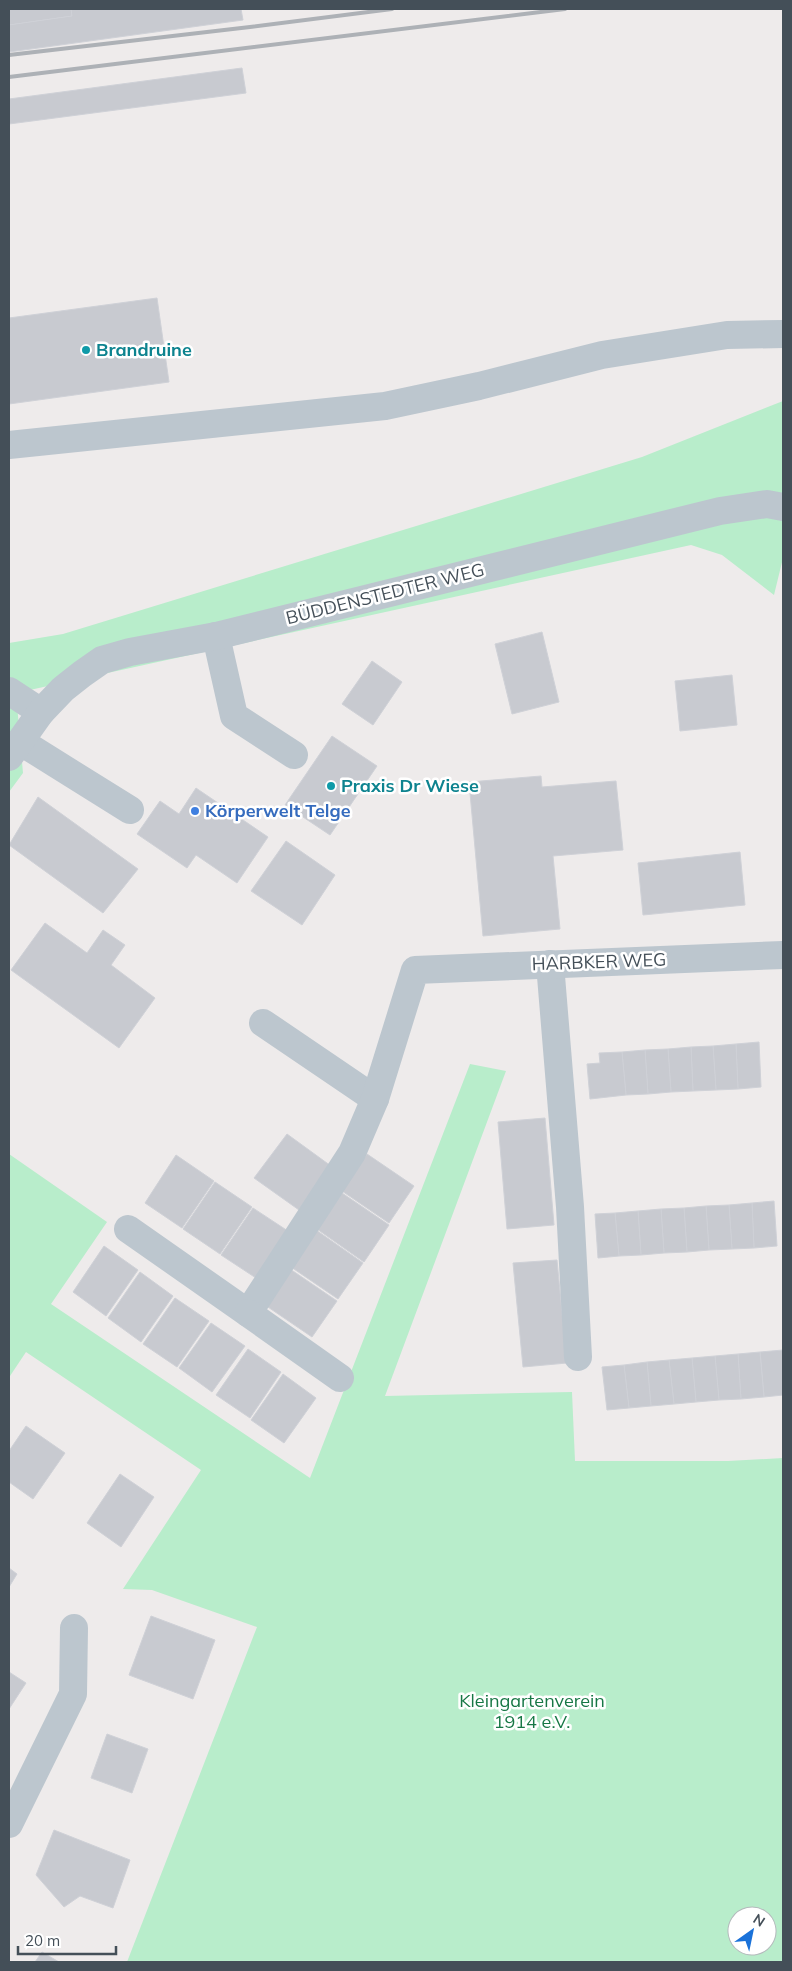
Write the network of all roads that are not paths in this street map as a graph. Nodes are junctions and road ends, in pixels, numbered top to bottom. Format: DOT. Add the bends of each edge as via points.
graph roads {
  1 [pos="783,334"];
  2 [pos="9,445"];
  3 [pos="783,506"];
  4 [pos="216,636"];
  5 [pos="9,691"];
  6 [pos="41,712"];
  7 [pos="15,749"];
  8 [pos="294,755"];
  9 [pos="130,810"];
  10 [pos="783,955"];
  11 [pos="550,964"];
  12 [pos="263,1024"];
  13 [pos="375,1099"];
  14 [pos="128,1229"];
  15 [pos="248,1313"];
  16 [pos="578,1357"];
  17 [pos="340,1378"];
  18 [pos="74,1628"];
  19 [pos="9,1824"];
  1 -- 2 [label="street" via="727,335 602,355 385,406"];
  3 -- 4 [label="street, BÜDDENSTEDTER WEG" via="767,504 720,511"];
  4 -- 6 [label="street, BÜDDENSTEDTER WEG" via="102,660 63,689"];
  4 -- 8 [label="street" via="234,716"];
  5 -- 6 [label="street"];
  6 -- 7 [label="street, BÜDDENSTEDTER WEG"];
  7 -- 9 [label="street"];
  10 -- 11 [label="street, HARBKER WEG"];
  11 -- 13 [label="street, HARBKER WEG" via="415,970"];
  11 -- 16 [label="street" via="570,1207"];
  12 -- 13 [label="street"];
  13 -- 15 [label="street" via="352,1153"];
  14 -- 15 [label="street"];
  15 -- 17 [label="street"];
  18 -- 19 [label="street" via="74,1694"];
}
